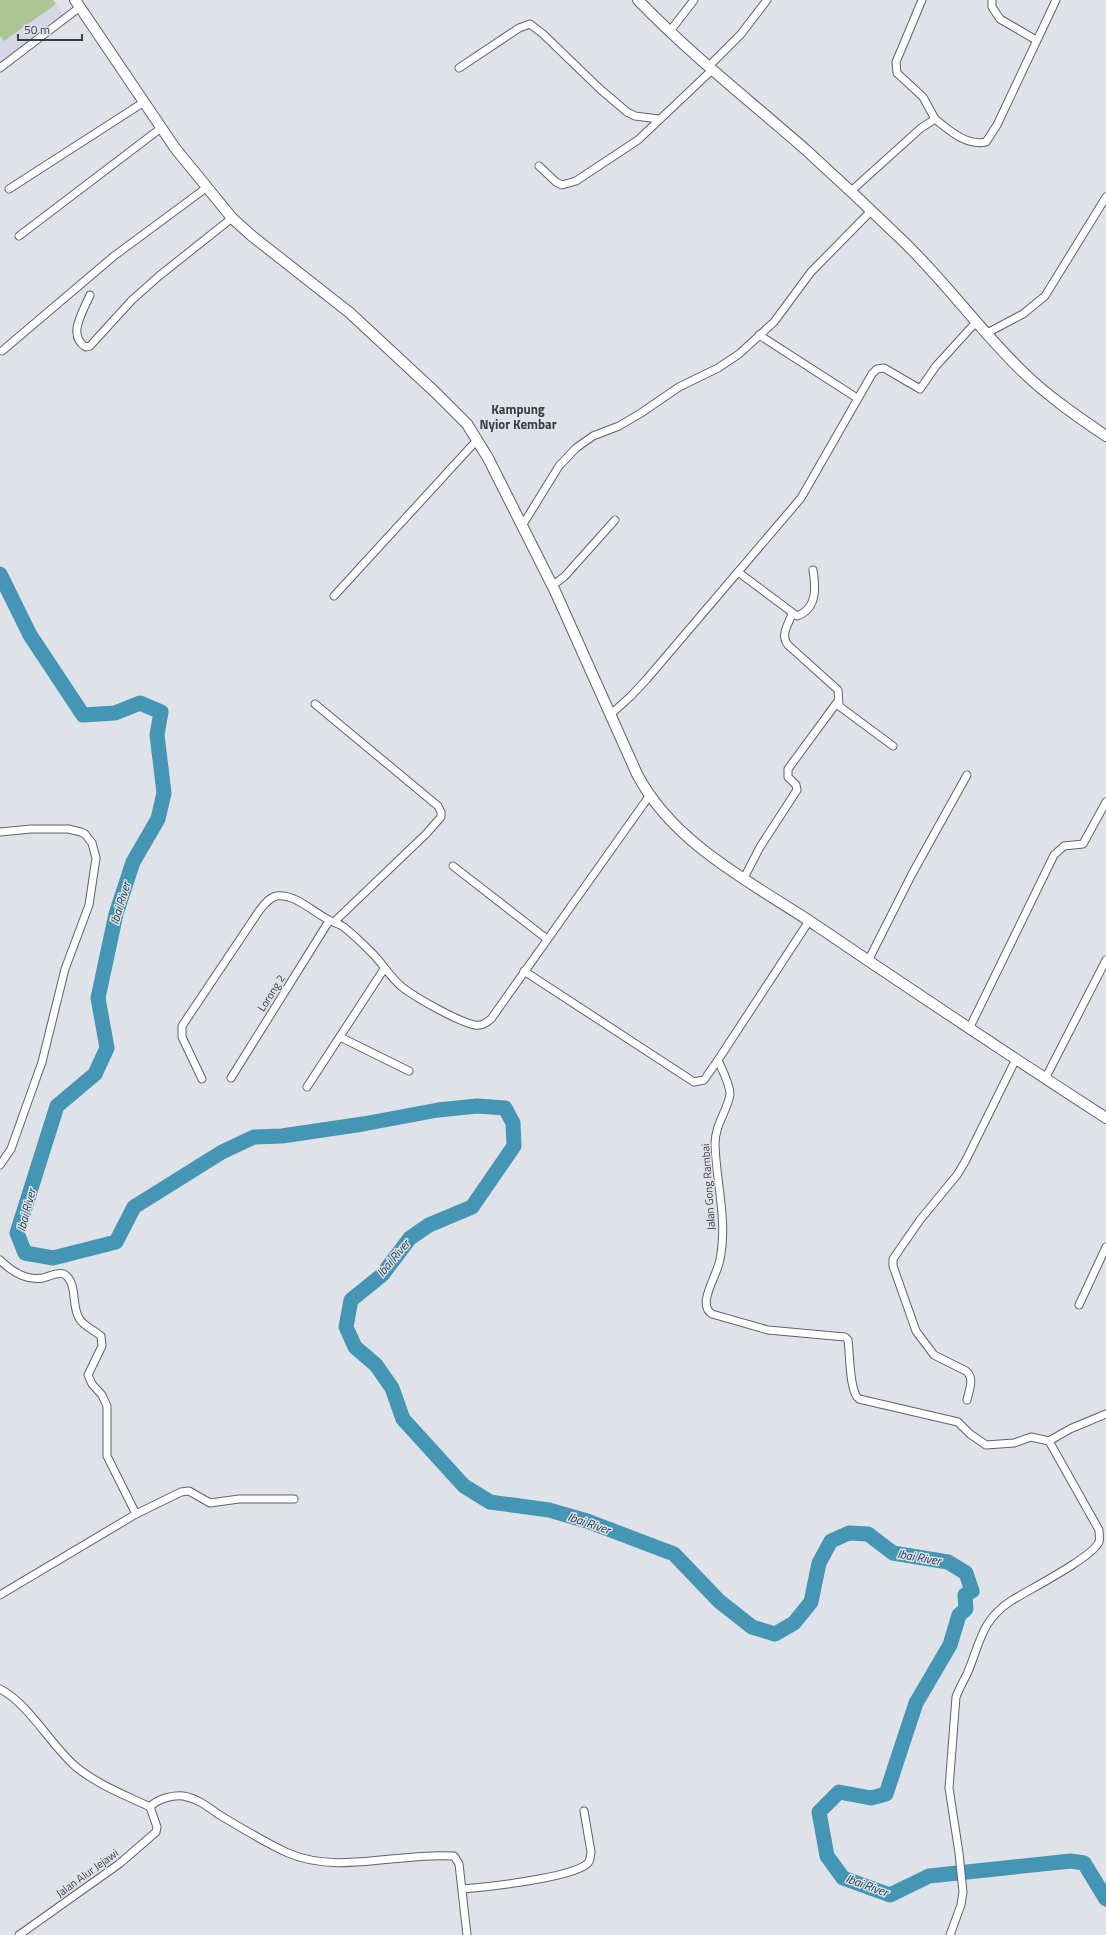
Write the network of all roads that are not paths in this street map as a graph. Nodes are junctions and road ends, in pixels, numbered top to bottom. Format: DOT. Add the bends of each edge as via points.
graph roads {
  1 [pos="638,0"];
  2 [pos="694,0"];
  3 [pos="767,0"];
  4 [pos="922,0"];
  5 [pos="992,0"];
  6 [pos="1056,0"];
  7 [pos="77,4"];
  8 [pos="670,31"];
  9 [pos="1036,40"];
  10 [pos="0,68"];
  11 [pos="459,68"];
  12 [pos="710,69"];
  13 [pos="144,102"];
  14 [pos="660,119"];
  15 [pos="936,119"];
  16 [pos="161,128"];
  17 [pos="539,166"];
  18 [pos="206,188"];
  19 [pos="9,189"];
  20 [pos="850,192"];
  21 [pos="1106,197"];
  22 [pos="871,211"];
  23 [pos="232,218"];
  24 [pos="19,236"];
  25 [pos="90,295"];
  26 [pos="977,321"];
  27 [pos="987,333"];
  28 [pos="759,336"];
  29 [pos="2,351"];
  30 [pos="857,398"];
  31 [pos="1106,436"];
  32 [pos="477,440"];
  33 [pos="615,520"];
  34 [pos="522,526"];
  35 [pos="813,570"];
  36 [pos="738,572"];
  37 [pos="552,586"];
  38 [pos="334,596"];
  39 [pos="792,614"];
  40 [pos="838,701"];
  41 [pos="315,704"];
  42 [pos="610,715"];
  43 [pos="893,746"];
  44 [pos="968,775"];
  45 [pos="650,795"];
  46 [pos="1106,802"];
  47 [pos="0,832"];
  48 [pos="453,866"];
  49 [pos="744,878"];
  50 [pos="809,921"];
  51 [pos="332,922"];
  52 [pos="547,939"];
  53 [pos="1106,960"];
  54 [pos="868,961"];
  55 [pos="384,969"];
  56 [pos="524,971"];
  57 [pos="969,1029"];
  58 [pos="340,1037"];
  59 [pos="1016,1059"];
  60 [pos="718,1060"];
  61 [pos="409,1071"];
  62 [pos="231,1078"];
  63 [pos="202,1079"];
  64 [pos="1045,1079"];
  65 [pos="307,1087"];
  66 [pos="1106,1117"];
  67 [pos="0,1165"];
  68 [pos="1106,1247"];
  69 [pos="0,1260"];
  70 [pos="1079,1305"];
  71 [pos="966,1400"];
  72 [pos="1106,1414"];
  73 [pos="1049,1441"];
  74 [pos="294,1499"];
  75 [pos="136,1514"];
  76 [pos="0,1595"];
  77 [pos="0,1689"];
  78 [pos="150,1807"];
  79 [pos="584,1811"];
  80 [pos="462,1889"];
  81 [pos="19,1935"];
  82 [pos="467,1935"];
  83 [pos="950,1935"];
  1 -- 8 [label="main road"];
  2 -- 8 [label="street"];
  3 -- 12 [label="street"];
  4 -- 15 [label="street" via="896,62 896,68 897,73 923,97"];
  5 -- 9 [label="street" via="992,7 1000,19"];
  6 -- 9 [label="street"];
  7 -- 10 [label="street"];
  7 -- 13 [label="main road"];
  8 -- 12 [label="main road"];
  9 -- 15 [label="street" via="997,125 986,142 981,144 966,140"];
  11 -- 14 [label="street" via="519,28 530,24 627,112 635,116"];
  12 -- 14 [label="street"];
  12 -- 20 [label="main road"];
  13 -- 16 [label="main road"];
  13 -- 19 [label="street"];
  14 -- 17 [label="street" via="654,127 625,150 569,184 556,182"];
  15 -- 20 [label="street" via="921,128"];
  16 -- 18 [label="main road"];
  16 -- 24 [label="street"];
  18 -- 23 [label="main road"];
  18 -- 29 [label="street" via="114,256"];
  20 -- 22 [label="main road"];
  21 -- 27 [label="street" via="1045,296 1023,314"];
  22 -- 26 [label="main road" via="918,255"];
  22 -- 28 [label="street" via="811,272 790,302"];
  23 -- 25 [label="street" via="153,281 90,346 86,347 78,339 76,327"];
  23 -- 32 [label="main road" via="350,313 467,424"];
  26 -- 27 [label="main road"];
  26 -- 30 [label="street" via="936,366 920,389 889,370 881,368 872,374"];
  27 -- 31 [label="main road" via="1038,387"];
  28 -- 30 [label="street"];
  28 -- 34 [label="street" via="718,368 679,388 641,414 581,444 559,466"];
  30 -- 36 [label="street" via="801,498"];
  32 -- 34 [label="main road"];
  32 -- 38 [label="street"];
  33 -- 37 [label="street" via="565,576"];
  34 -- 37 [label="main road"];
  35 -- 39 [label="street" via="815,585 812,602 802,614"];
  36 -- 39 [label="street"];
  36 -- 42 [label="street" via="632,696"];
  37 -- 42 [label="main road"];
  39 -- 40 [label="street" via="784,640 838,690"];
  40 -- 43 [label="street" via="840,706"];
  40 -- 49 [label="street" via="788,769 788,777 796,785 797,790 760,847"];
  41 -- 51 [label="street, Lorong 2" via="438,806 441,812 441,817 426,834"];
  42 -- 45 [label="main road" via="637,774"];
  44 -- 54 [label="street" via="912,874"];
  45 -- 49 [label="main road" via="686,835"];
  45 -- 52 [label="street"];
  46 -- 57 [label="street" via="1083,844 1064,846 1054,855"];
  47 -- 67 [label="street" via="68,829 81,832 92,843 96,858 89,905 65,969 44,1056 11,1148"];
  48 -- 52 [label="street"];
  49 -- 50 [label="main road"];
  50 -- 54 [label="main road"];
  50 -- 60 [label="street"];
  51 -- 55 [label="street" via="344,927 368,949"];
  51 -- 62 [label="street, Lorong 2"];
  51 -- 63 [label="street" via="289,898 279,896 266,902 182,1026 182,1037"];
  52 -- 56 [label="street"];
  53 -- 64 [label="street"];
  54 -- 57 [label="main road"];
  55 -- 56 [label="street" via="402,987 419,998 460,1020 476,1025 492,1019"];
  55 -- 58 [label="street"];
  56 -- 60 [label="street" via="694,1082 704,1080"];
  57 -- 59 [label="main road"];
  58 -- 61 [label="street"];
  58 -- 65 [label="street"];
  59 -- 64 [label="main road"];
  59 -- 71 [label="street" via="966,1160 893,1259 893,1266 916,1331 934,1355 970,1375"];
  60 -- 73 [label="street, Jalan Gong Rambai" via="730,1095 716,1133 723,1230 719,1268 705,1302 708,1312 768,1330 844,1337 848,1340 853,1388 859,1399 958,1422 986,1445 1014,1443 1031,1437"];
  64 -- 66 [label="main road"];
  68 -- 70 [label="street"];
  69 -- 75 [label="street" via="14,1272 29,1278 64,1274 71,1282 78,1317 101,1336 102,1346 88,1375 107,1406 107,1456"];
  72 -- 73 [label="street"];
  73 -- 83 [label="street" via="1099,1530 1099,1541 1071,1565 998,1610 983,1629 956,1697 949,1779 963,1892"];
  74 -- 75 [label="street" via="239,1499 210,1503 185,1491"];
  75 -- 76 [label="street"];
  77 -- 78 [label="street" via="14,1698 77,1767 93,1779"];
  78 -- 80 [label="street" via="157,1801 184,1796 286,1852 314,1860 349,1862 410,1856 454,1856 459,1864"];
  78 -- 81 [label="street, Jalan Alur Jejawi" via="156,1832 134,1852"];
  79 -- 80 [label="street" via="591,1852 586,1864 539,1878"];
  80 -- 82 [label="street"];
}
